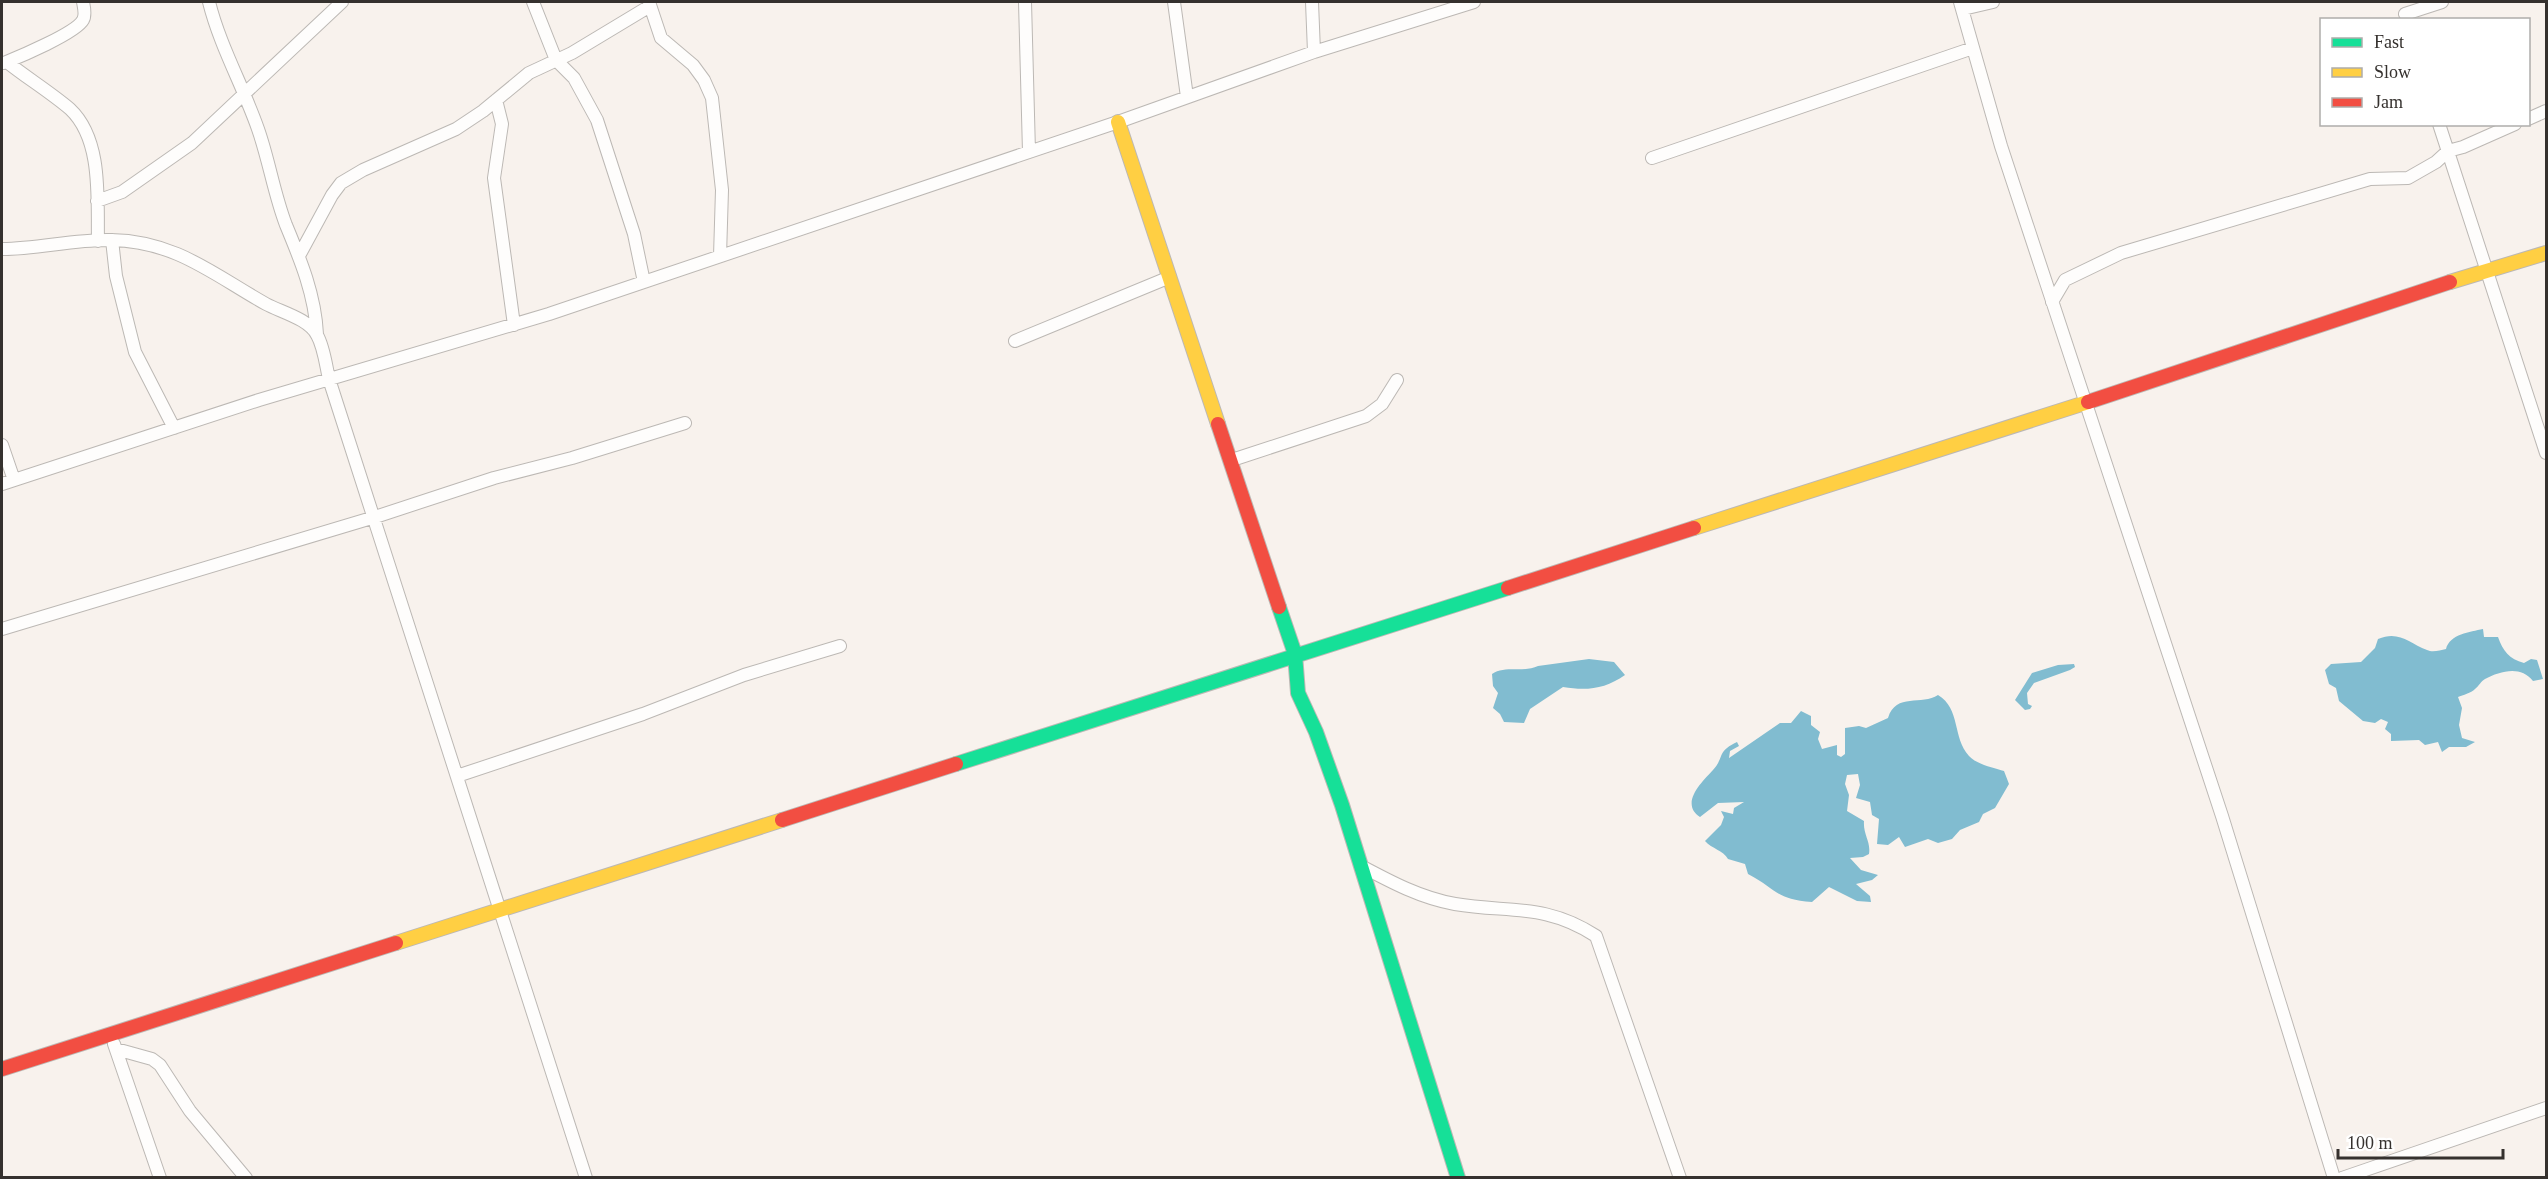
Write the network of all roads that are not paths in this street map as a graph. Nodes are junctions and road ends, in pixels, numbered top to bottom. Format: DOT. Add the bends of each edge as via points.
graph roads {
  1 [pos="83,2"];
  2 [pos="209,2"];
  3 [pos="342,2"];
  4 [pos="533,2"];
  5 [pos="1025,2"];
  6 [pos="1174,2"];
  7 [pos="1312,2"];
  8 [pos="1474,2"];
  9 [pos="1993,2"];
  10 [pos="2401,2"];
  11 [pos="2442,2"];
  12 [pos="649,4"];
  13 [pos="1961,5"];
  14 [pos="2406,17"];
  15 [pos="1973,48"];
  16 [pos="1314,52"];
  17 [pos="556,60"];
  18 [pos="4,63"];
  19 [pos="244,92"];
  20 [pos="1187,97"];
  21 [pos="496,100"];
  22 [pos="2547,111"];
  23 [pos="2530,119"];
  24 [pos="1118,122"];
  25 [pos="2440,126"];
  26 [pos="2510,126"];
  27 [pos="2448,151"];
  28 [pos="1029,152"];
  29 [pos="1652,158"];
  30 [pos="97,201"];
  31 [pos="2,237"];
  32 [pos="112,240"];
  33 [pos="98,241"];
  34 [pos="4,249"];
  35 [pos="2547,253"];
  36 [pos="300,254"];
  37 [pos="720,256"];
  38 [pos="2487,270"];
  39 [pos="1170,277"];
  40 [pos="644,282"];
  41 [pos="2052,302"];
  42 [pos="514,325"];
  43 [pos="317,334"];
  44 [pos="1014,341"];
  45 [pos="329,379"];
  46 [pos="1397,380"];
  47 [pos="2078,381"];
  48 [pos="2103,396"];
  49 [pos="2086,404"];
  50 [pos="685,423"];
  51 [pos="174,428"];
  52 [pos="2,445"];
  53 [pos="2547,453"];
  54 [pos="1232,460"];
  55 [pos="14,480"];
  56 [pos="2,484"];
  57 [pos="375,517"];
  58 [pos="2,629"];
  59 [pos="840,646"];
  60 [pos="1295,654"];
  61 [pos="457,776"];
  62 [pos="1361,866"];
  63 [pos="499,910"];
  64 [pos="111,1034"];
  65 [pos="116,1049"];
  66 [pos="2,1069"];
  67 [pos="2547,1108"];
  68 [pos="160,1178"];
  69 [pos="246,1178"];
  70 [pos="586,1178"];
  71 [pos="1458,1178"];
  72 [pos="1680,1178"];
  73 [pos="2334,1178"];
  74 [pos="2342,1178"];
  1 -- 18 [label="street" via="80,24 36,50"];
  2 -- 19 [label="street" via="214,24"];
  3 -- 19 [label="street"];
  4 -- 17 [label="street"];
  5 -- 28 [label="street"];
  6 -- 20 [label="street"];
  7 -- 16 [label="street"];
  8 -- 16 [label="street"];
  9 -- 13 [label="street"];
  10 -- 14 [label="street"];
  11 -- 14 [label="street"];
  12 -- 17 [label="street"];
  12 -- 37 [label="street" via="662,38 693,65 712,98 722,190"];
  13 -- 15 [label="street"];
  15 -- 29 [label="street"];
  15 -- 41 [label="street"];
  16 -- 20 [label="street"];
  17 -- 21 [label="street" via="529,73"];
  17 -- 40 [label="street" via="574,78 597,120 634,234"];
  18 -- 30 [label="street" via="72,111 89,140"];
  19 -- 30 [label="street" via="156,170 122,192"];
  19 -- 36 [label="street" via="286,224"];
  20 -- 24 [label="street"];
  21 -- 36 [label="street" via="456,129 342,183"];
  21 -- 42 [label="street" via="502,124 494,178"];
  22 -- 23 [label="street"];
  24 -- 28 [label="street"];
  24 -- 39 [label="street"];
  25 -- 27 [label="street"];
  26 -- 27 [label="street"];
  27 -- 38 [label="street"];
  27 -- 41 [label="street" via="2409,178 2370,179 2121,253 2065,280"];
  28 -- 37 [label="street"];
  30 -- 33 [label="street"];
  31 -- 34 [label="street"];
  32 -- 33 [label="street"];
  32 -- 43 [label="street" via="189,258"];
  32 -- 51 [label="street" via="116,276 135,352"];
  33 -- 34 [label="street"];
  35 -- 38 [label="street"];
  36 -- 43 [label="street"];
  37 -- 40 [label="street"];
  38 -- 48 [label="street"];
  38 -- 53 [label="street"];
  39 -- 44 [label="street"];
  39 -- 54 [label="street"];
  40 -- 42 [label="street"];
  41 -- 47 [label="street"];
  42 -- 45 [label="street"];
  43 -- 45 [label="street"];
  45 -- 51 [label="street"];
  45 -- 57 [label="street"];
  46 -- 54 [label="street" via="1382,404 1366,416"];
  47 -- 48 [label="street"];
  47 -- 49 [label="street"];
  48 -- 49 [label="street"];
  49 -- 60 [label="street"];
  49 -- 73 [label="street" via="2222,816"];
  50 -- 57 [label="street"];
  51 -- 55 [label="street"];
  52 -- 55 [label="street"];
  54 -- 60 [label="street"];
  55 -- 56 [label="street"];
  57 -- 58 [label="street"];
  57 -- 61 [label="street"];
  59 -- 61 [label="street" via="744,675 643,714"];
  60 -- 62 [label="street" via="1298,693 1316,732"];
  60 -- 63 [label="street"];
  61 -- 63 [label="street"];
  62 -- 71 [label="street"];
  62 -- 72 [label="street" via="1413,893 1455,904 1559,916 1596,936"];
  63 -- 64 [label="street"];
  63 -- 70 [label="street"];
  64 -- 65 [label="street"];
  64 -- 66 [label="street"];
  65 -- 68 [label="street"];
  65 -- 69 [label="street" via="160,1065 185,1104"];
  67 -- 74 [label="street"];
}
